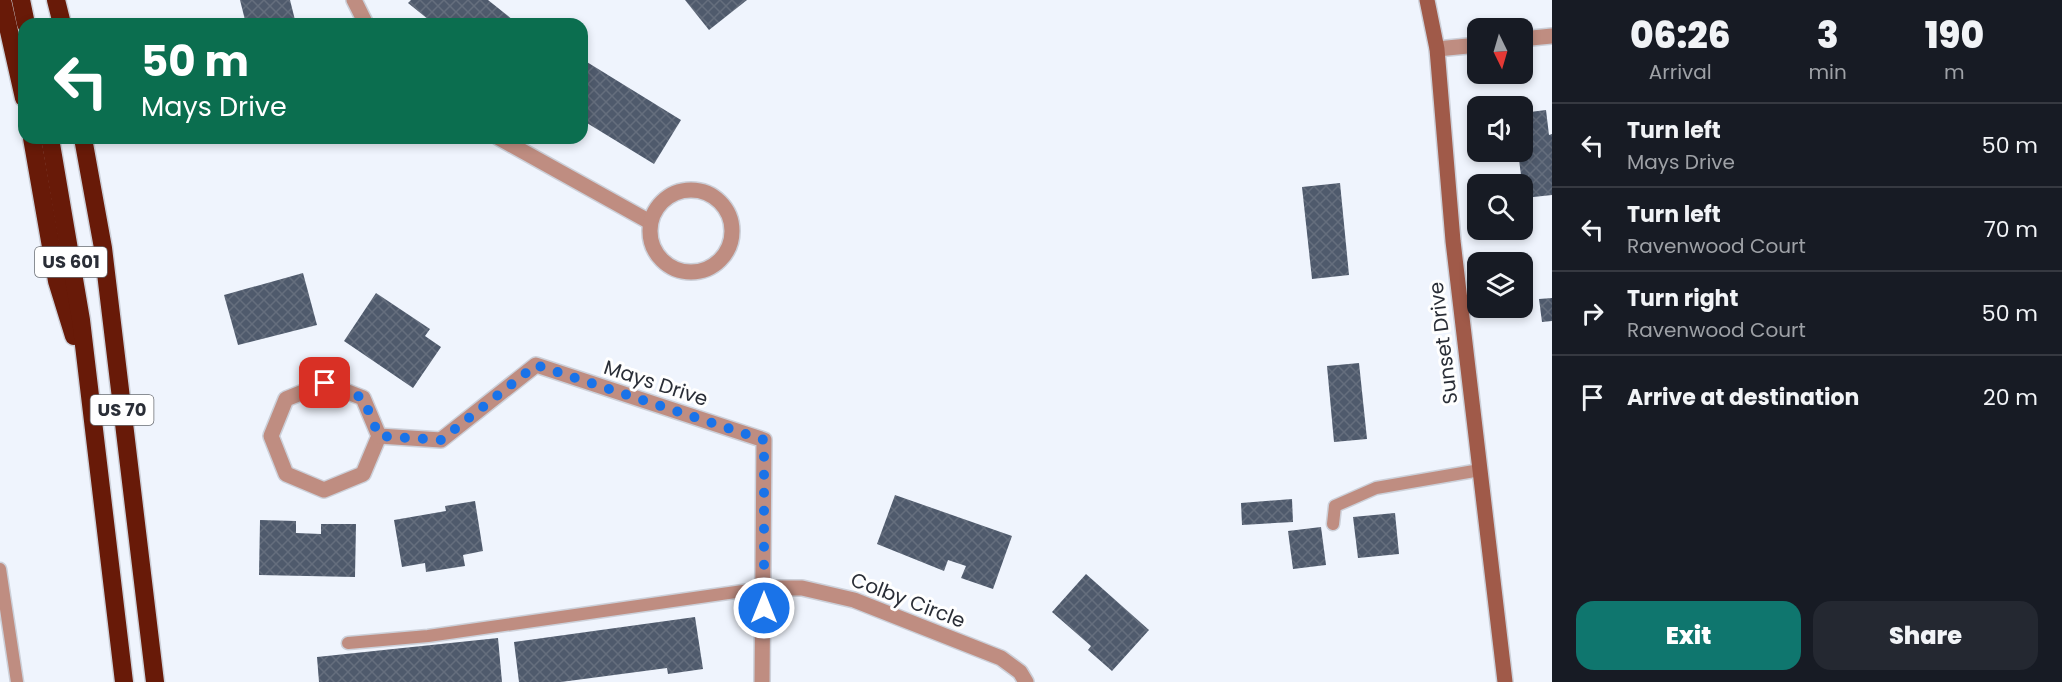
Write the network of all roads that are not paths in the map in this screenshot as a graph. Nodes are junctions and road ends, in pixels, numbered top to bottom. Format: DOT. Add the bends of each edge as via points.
graph roads {
  1 [pos="2,0"];
  2 [pos="21,0"];
  3 [pos="56,0"];
  4 [pos="354,0"];
  5 [pos="1427,0"];
  6 [pos="25,18"];
  7 [pos="60,18"];
  8 [pos="363,18"];
  9 [pos="1552,36"];
  10 [pos="1533,38"];
  11 [pos="1467,46"];
  12 [pos="1437,49"];
  13 [pos="18,71"];
  14 [pos="33,144"];
  15 [pos="51,144"];
  16 [pos="84,144"];
  17 [pos="510,144"];
  18 [pos="650,222"];
  19 [pos="89,386"];
  20 [pos="379,436"];
  21 [pos="1479,470"];
  22 [pos="1333,524"];
  23 [pos="0,569"];
  24 [pos="764,588"];
  25 [pos="348,643"];
  26 [pos="17,682"];
  27 [pos="124,682"];
  28 [pos="155,682"];
  29 [pos="762,682"];
  30 [pos="1026,682"];
  31 [pos="1504,682"];
  1 -- 13 [label="highway"];
  2 -- 6 [label="highway"];
  3 -- 7 [label="highway"];
  4 -- 8 [label="street"];
  5 -- 12 [label="street, Sunset Drive"];
  9 -- 10 [label="street"];
  11 -- 12 [label="street"];
  12 -- 21 [label="street, Sunset Drive" via="1453,241"];
  14 -- 19 [label="highway, US 70" via="57,280"];
  15 -- 19 [label="highway, US 601"];
  16 -- 28 [label="highway, US 70" via="103,248"];
  17 -- 18 [label="street"];
  18 -- 18 [label="street" via="650,238 656,253 667,265 682,271 698,272 713,266 731,240 726,209 700,191 684,190 669,196 657,207"];
  19 -- 27 [label="highway, US 70"];
  20 -- 20 [label="street" via="363,474 324,490 286,474 271,436 286,399 325,383 363,398"];
  20 -- 24 [label="street, Mays Drive" via="441,440 536,365 764,440"];
  21 -- 22 [label="lane" via="1376,488 1335,506"];
  21 -- 31 [label="street, Sunset Drive"];
  23 -- 26 [label="lane"];
  24 -- 25 [label="lane" via="428,636"];
  24 -- 29 [label="street"];
  24 -- 30 [label="street, Colby Circle" via="802,588 854,600 1001,658 1020,672"];
}
